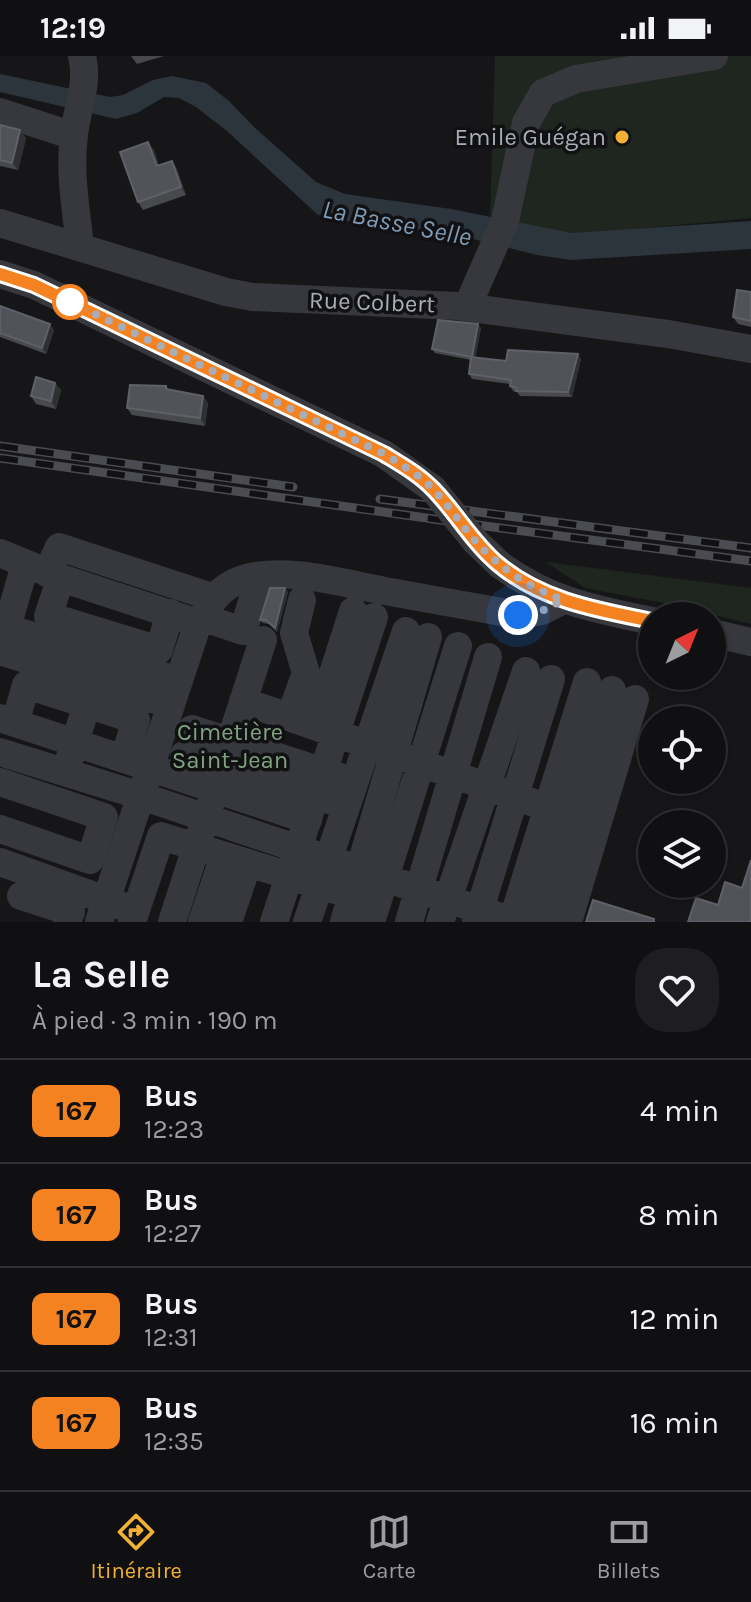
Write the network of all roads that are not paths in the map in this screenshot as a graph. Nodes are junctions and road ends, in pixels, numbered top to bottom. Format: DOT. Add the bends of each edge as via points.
graph roads {
  1 [pos="82,56"];
  2 [pos="714,56"];
  3 [pos="574,67"];
  4 [pos="0,112"];
  5 [pos="78,114"];
  6 [pos="0,223"];
  7 [pos="80,246"];
  8 [pos="0,274"];
  9 [pos="467,307"];
  10 [pos="751,349"];
  11 [pos="260,576"];
  12 [pos="84,585"];
  13 [pos="302,588"];
  14 [pos="563,600"];
  15 [pos="205,612"];
  16 [pos="364,614"];
  17 [pos="638,618"];
  18 [pos="417,634"];
  19 [pos="726,636"];
  20 [pos="2,639"];
  21 [pos="263,640"];
  22 [pos="751,642"];
  23 [pos="458,646"];
  24 [pos="84,665"];
  25 [pos="518,668"];
  26 [pos="175,693"];
  27 [pos="243,701"];
  28 [pos="314,726"];
  29 [pos="36,730"];
  30 [pos="188,742"];
  31 [pos="380,749"];
  32 [pos="0,752"];
  33 [pos="126,759"];
  34 [pos="421,763"];
  35 [pos="222,766"];
  36 [pos="68,773"];
  37 [pos="470,781"];
  38 [pos="350,794"];
  39 [pos="41,796"];
  40 [pos="141,796"];
  41 [pos="316,796"];
  42 [pos="515,796"];
  43 [pos="379,803"];
  44 [pos="573,816"];
  45 [pos="206,818"];
  46 [pos="29,839"];
  47 [pos="298,849"];
  48 [pos="236,859"];
  49 [pos="192,860"];
  50 [pos="0,862"];
  51 [pos="324,872"];
  52 [pos="289,876"];
  53 [pos="419,889"];
  54 [pos="141,895"];
  55 [pos="21,897"];
  56 [pos="364,898"];
  57 [pos="103,911"];
  58 [pos="444,911"];
  59 [pos="174,915"];
  60 [pos="478,916"];
  61 [pos="67,922"];
  62 [pos="202,922"];
  63 [pos="228,922"];
  64 [pos="274,922"];
  65 [pos="307,922"];
  66 [pos="409,922"];
  67 [pos="520,922"];
  68 [pos="568,922"];
  1 -- 5 [label="street"];
  2 -- 3 [label="street"];
  3 -- 9 [label="street" via="543,93 526,123 505,221"];
  4 -- 5 [label="street"];
  5 -- 7 [label="street" via="72,166"];
  6 -- 7 [label="street, Rue Colbert"];
  7 -- 9 [label="street, Rue Colbert" via="252,297"];
  8 -- 14 [label="street, bridge" via="47,291 384,454 433,489 500,565"];
  9 -- 10 [label="street, Rue Colbert"];
  11 -- 13 [label="street"];
  11 -- 15 [label="street" via="239,580"];
  11 -- 15 [label="street" via="243,631"];
  12 -- 15 [label="street"];
  12 -- 15 [label="street" via="59,547"];
  12 -- 20 [label="street"];
  12 -- 24 [label="street"];
  12 -- 24 [label="street"];
  12 -- 24 [label="street" via="159,650 138,644"];
  13 -- 14 [label="street" via="518,615"];
  13 -- 28 [label="street" via="294,633"];
  14 -- 17 [label="street"];
  15 -- 26 [label="street"];
  16 -- 28 [label="street"];
  18 -- 31 [label="street"];
  19 -- 22 [label="street"];
  20 -- 24 [label="street"];
  21 -- 27 [label="street"];
  23 -- 34 [label="street"];
  24 -- 26 [label="street"];
  24 -- 29 [label="street"];
  24 -- 29 [label="street" via="26,685"];
  24 -- 33 [label="street" via="116,714"];
  25 -- 37 [label="street"];
  25 -- 37 [label="street"];
  25 -- 42 [label="street"];
  26 -- 33 [label="street"];
  27 -- 28 [label="street"];
  27 -- 35 [label="street"];
  28 -- 31 [label="street"];
  28 -- 41 [label="street"];
  29 -- 33 [label="street"];
  29 -- 36 [label="street"];
  30 -- 35 [label="street"];
  31 -- 34 [label="street"];
  31 -- 38 [label="street"];
  31 -- 43 [label="street"];
  32 -- 36 [label="street"];
  33 -- 35 [label="street"];
  33 -- 40 [label="street"];
  34 -- 37 [label="street"];
  34 -- 56 [label="street"];
  35 -- 41 [label="street"];
  35 -- 41 [label="street"];
  35 -- 45 [label="street"];
  36 -- 39 [label="street"];
  36 -- 40 [label="street"];
  37 -- 42 [label="street"];
  37 -- 53 [label="street"];
  37 -- 58 [label="street"];
  38 -- 41 [label="street"];
  38 -- 43 [label="street"];
  38 -- 51 [label="street"];
  39 -- 46 [label="street"];
  39 -- 46 [label="street"];
  40 -- 45 [label="street"];
  40 -- 57 [label="street"];
  41 -- 47 [label="street"];
  42 -- 44 [label="street"];
  42 -- 60 [label="street"];
  43 -- 56 [label="street"];
  44 -- 44 [label="street" via="611,690"];
  44 -- 67 [label="street"];
  44 -- 68 [label="street"];
  45 -- 47 [label="street"];
  45 -- 49 [label="street"];
  47 -- 51 [label="street"];
  47 -- 52 [label="street"];
  48 -- 49 [label="street"];
  48 -- 52 [label="street"];
  48 -- 62 [label="street"];
  48 -- 63 [label="street"];
  49 -- 54 [label="street"];
  49 -- 59 [label="street"];
  50 -- 55 [label="street"];
  51 -- 52 [label="street"];
  51 -- 56 [label="street"];
  51 -- 65 [label="street"];
  52 -- 64 [label="street"];
  53 -- 56 [label="street"];
  53 -- 58 [label="street"];
  53 -- 66 [label="street"];
  54 -- 57 [label="street"];
  54 -- 59 [label="street"];
  55 -- 57 [label="street"];
  55 -- 61 [label="street" via="71,912"];
  58 -- 60 [label="street"];
  60 -- 67 [label="street"];
}
